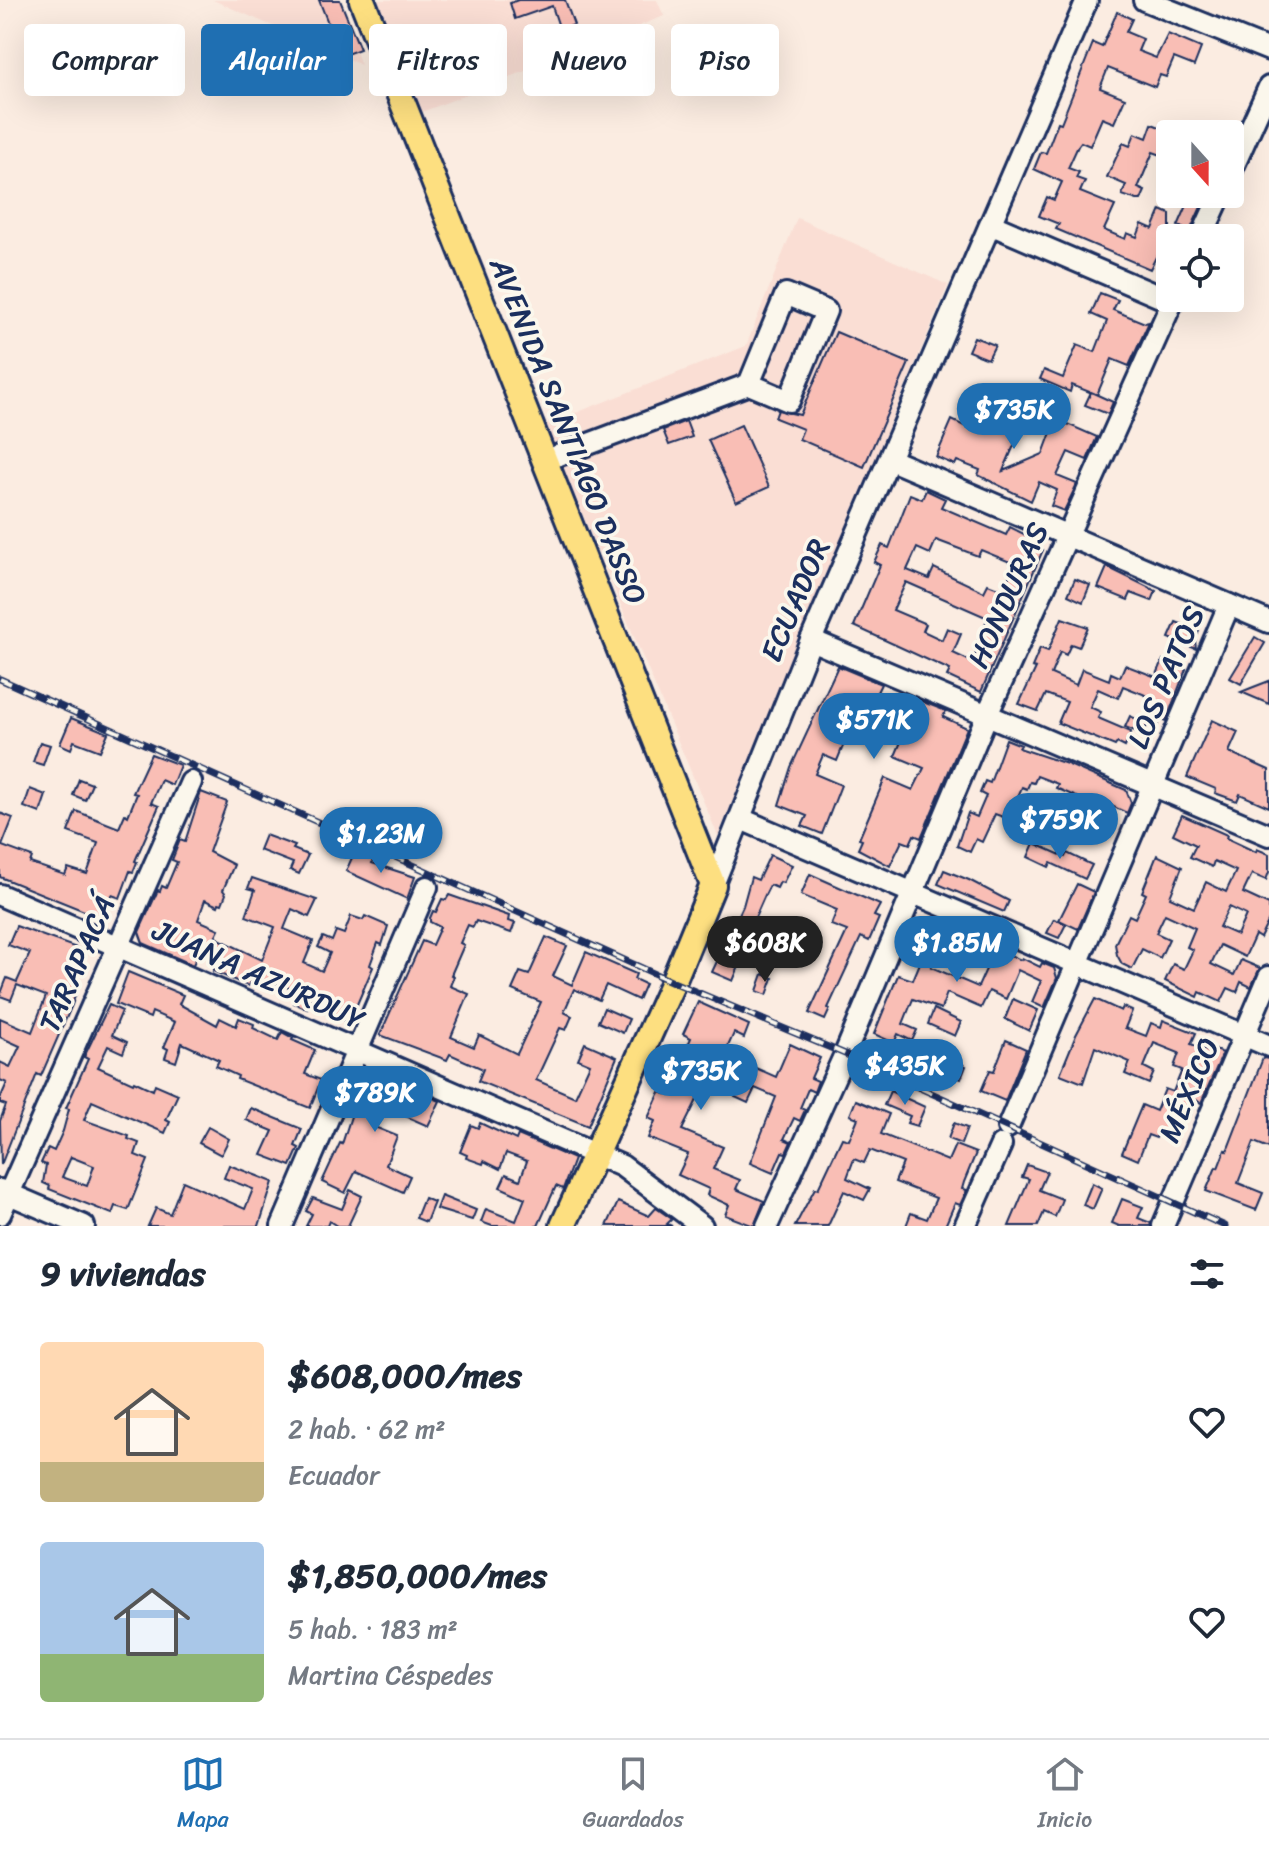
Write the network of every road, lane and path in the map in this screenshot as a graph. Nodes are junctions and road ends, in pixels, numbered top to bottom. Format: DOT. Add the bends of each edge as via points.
graph roads {
  1 [pos="362,0"];
  2 [pos="1087,0"];
  3 [pos="1144,0"];
  4 [pos="1269,50"];
  5 [pos="1269,87"];
  6 [pos="1244,143"];
  7 [pos="990,224"];
  8 [pos="1156,293"];
  9 [pos="1168,312"];
  10 [pos="749,384"];
  11 [pos="546,460"];
  12 [pos="891,460"];
  13 [pos="1068,536"];
  14 [pos="1229,605"];
  15 [pos="1269,622"];
  16 [pos="811,640"];
  17 [pos="987,715"];
  18 [pos="191,782"];
  19 [pos="1152,786"];
  20 [pos="741,819"];
  21 [pos="1269,835"];
  22 [pos="713,885"];
  23 [pos="427,887"];
  24 [pos="912,892"];
  25 [pos="0,895"];
  26 [pos="118,945"];
  27 [pos="1077,963"];
  28 [pos="1269,977"];
  29 [pos="1244,1035"];
  30 [pos="1269,1046"];
  31 [pos="356,1052"];
  32 [pos="594,1154"];
  33 [pos="5,1192"];
  34 [pos="0,1214"];
  35 [pos="84,1226"];
  36 [pos="282,1226"];
  37 [pos="563,1226"];
  38 [pos="702,1226"];
  39 [pos="767,1226"];
  40 [pos="965,1226"];
  41 [pos="1163,1226"];
  1 -- 11 [label="main road, AVENIDA SANTIAGO DASSO"];
  2 -- 7 [label="street, ECUADOR"];
  3 -- 4 [label="street"];
  5 -- 6 [label="street"];
  7 -- 8 [label="street"];
  7 -- 12 [label="street, ECUADOR"];
  9 -- 13 [label="street, HONDURAS"];
  10 -- 10 [label="street" via="786,294 826,311 789,401"];
  10 -- 11 [label="street"];
  11 -- 22 [label="main road, AVENIDA SANTIAGO DASSO"];
  12 -- 13 [label="street"];
  12 -- 16 [label="street, ECUADOR"];
  13 -- 14 [label="street"];
  13 -- 17 [label="street, HONDURAS"];
  14 -- 15 [label="street"];
  14 -- 19 [label="street, LOS PATOS"];
  16 -- 17 [label="street"];
  16 -- 20 [label="street, ECUADOR"];
  17 -- 19 [label="street"];
  17 -- 24 [label="street, HONDURAS"];
  18 -- 26 [label="street, TARAPACÁ"];
  19 -- 21 [label="street"];
  19 -- 27 [label="street, LOS PATOS"];
  20 -- 22 [label="street, ECUADOR"];
  20 -- 24 [label="street"];
  22 -- 32 [label="main road, ECUADOR"];
  23 -- 31 [label="street"];
  24 -- 27 [label="street"];
  24 -- 39 [label="street, HONDURAS"];
  25 -- 26 [label="street, JUANA AZURDUY"];
  26 -- 31 [label="street, JUANA AZURDUY"];
  26 -- 33 [label="street, TARAPACÁ"];
  27 -- 29 [label="street"];
  27 -- 40 [label="street, LOS PATOS"];
  28 -- 29 [label="street, MÉXICO"];
  29 -- 30 [label="street"];
  29 -- 41 [label="street, MÉXICO"];
  31 -- 32 [label="street, JUANA AZURDUY"];
  31 -- 36 [label="street"];
  32 -- 37 [label="main road, ECUADOR"];
  32 -- 38 [label="street, JUANA AZURDUY" via="622,1166"];
  33 -- 34 [label="street, TARAPACÁ"];
  33 -- 35 [label="street"];
}
